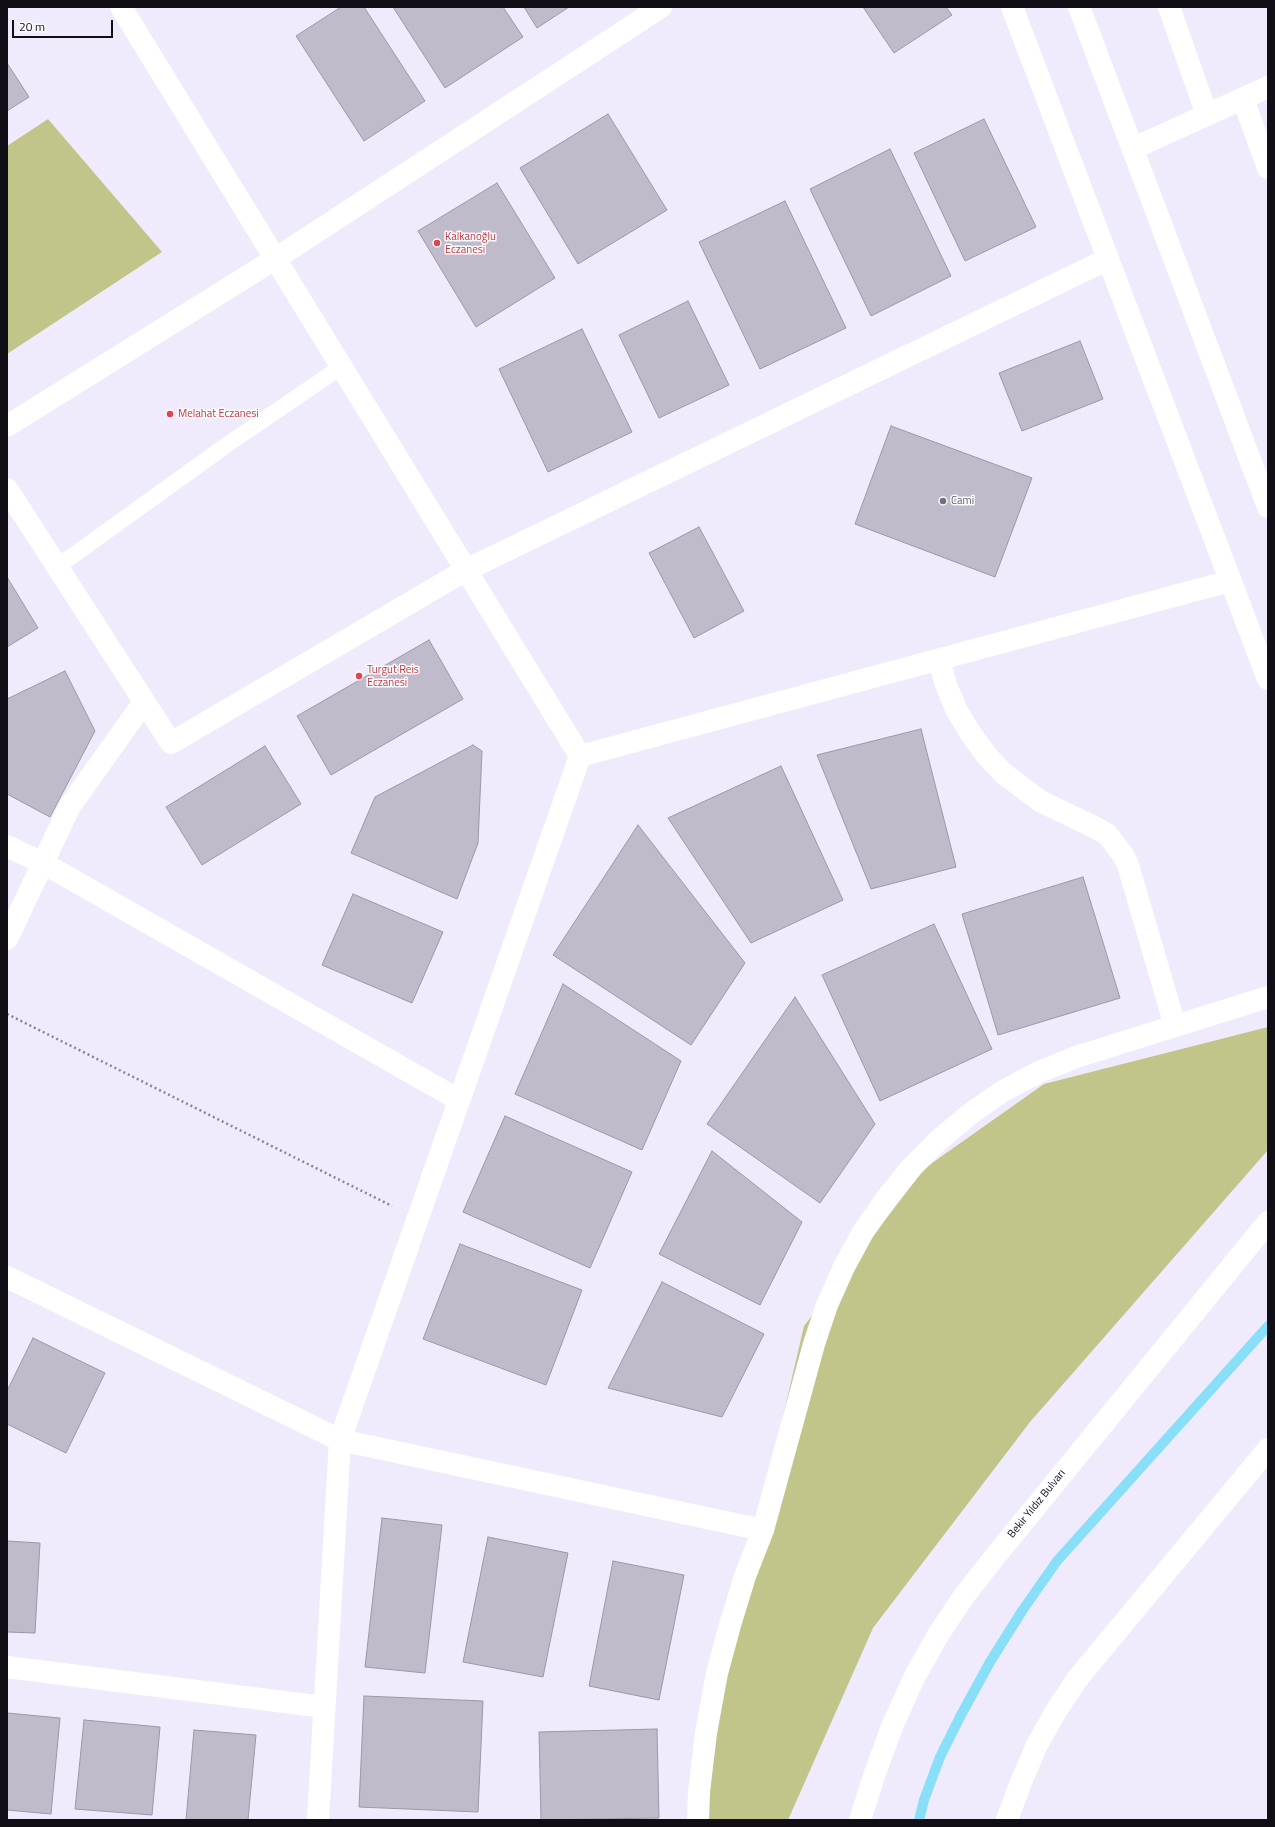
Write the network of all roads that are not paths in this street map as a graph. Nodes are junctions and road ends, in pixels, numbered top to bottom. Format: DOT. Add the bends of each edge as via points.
graph roads {
  1 [pos="121,7"];
  2 [pos="661,7"];
  3 [pos="1012,7"];
  4 [pos="1079,7"];
  5 [pos="1169,7"];
  6 [pos="1268,87"];
  7 [pos="1243,99"];
  8 [pos="1206,115"];
  9 [pos="1132,149"];
  10 [pos="1268,168"];
  11 [pos="275,259"];
  12 [pos="1108,259"];
  13 [pos="341,367"];
  14 [pos="7,426"];
  15 [pos="7,489"];
  16 [pos="1268,507"];
  17 [pos="57,567"];
  18 [pos="466,570"];
  19 [pos="1230,581"];
  20 [pos="939,660"];
  21 [pos="1268,679"];
  22 [pos="144,702"];
  23 [pos="580,756"];
  24 [pos="7,846"];
  25 [pos="43,863"];
  26 [pos="7,939"];
  27 [pos="1268,997"];
  28 [pos="1175,1026"];
  29 [pos="459,1100"];
  30 [pos="1268,1222"];
  31 [pos="7,1276"];
  32 [pos="340,1440"];
  33 [pos="1268,1449"];
  34 [pos="763,1530"];
  35 [pos="7,1667"];
  36 [pos="324,1707"];
  37 [pos="318,1820"];
  38 [pos="698,1820"];
  39 [pos="860,1820"];
  40 [pos="1007,1820"];
  1 -- 11 [label="street"];
  2 -- 11 [label="street"];
  3 -- 12 [label="street"];
  4 -- 9 [label="street"];
  5 -- 8 [label="street"];
  6 -- 7 [label="street"];
  7 -- 8 [label="street"];
  7 -- 10 [label="street"];
  8 -- 9 [label="street"];
  9 -- 16 [label="street"];
  11 -- 13 [label="street"];
  11 -- 14 [label="street"];
  12 -- 18 [label="street"];
  12 -- 19 [label="street"];
  13 -- 17 [label="lane" via="228,444"];
  13 -- 18 [label="street"];
  15 -- 17 [label="street"];
  17 -- 22 [label="street"];
  18 -- 22 [label="street" via="171,743"];
  18 -- 23 [label="street"];
  19 -- 20 [label="street"];
  19 -- 21 [label="street"];
  20 -- 23 [label="street"];
  20 -- 28 [label="street" via="957,711 971,734 998,767 1020,788 1040,801 1107,834 1123,855"];
  22 -- 25 [label="street" via="70,806"];
  23 -- 29 [label="street"];
  24 -- 25 [label="street"];
  25 -- 26 [label="street"];
  25 -- 29 [label="street"];
  27 -- 28 [label="street"];
  28 -- 34 [label="street" via="1076,1056 1003,1091 939,1140 901,1180 863,1232 827,1305"];
  29 -- 32 [label="street"];
  30 -- 39 [label="street, Bekir Yıldız Bulvarı" via="964,1596 915,1676 874,1773"];
  31 -- 32 [label="street"];
  32 -- 34 [label="street"];
  32 -- 36 [label="street"];
  33 -- 40 [label="street" via="1078,1678 1037,1745"];
  34 -- 38 [label="street" via="745,1576 717,1673 706,1733"];
  35 -- 36 [label="street"];
  36 -- 37 [label="street"];
}
